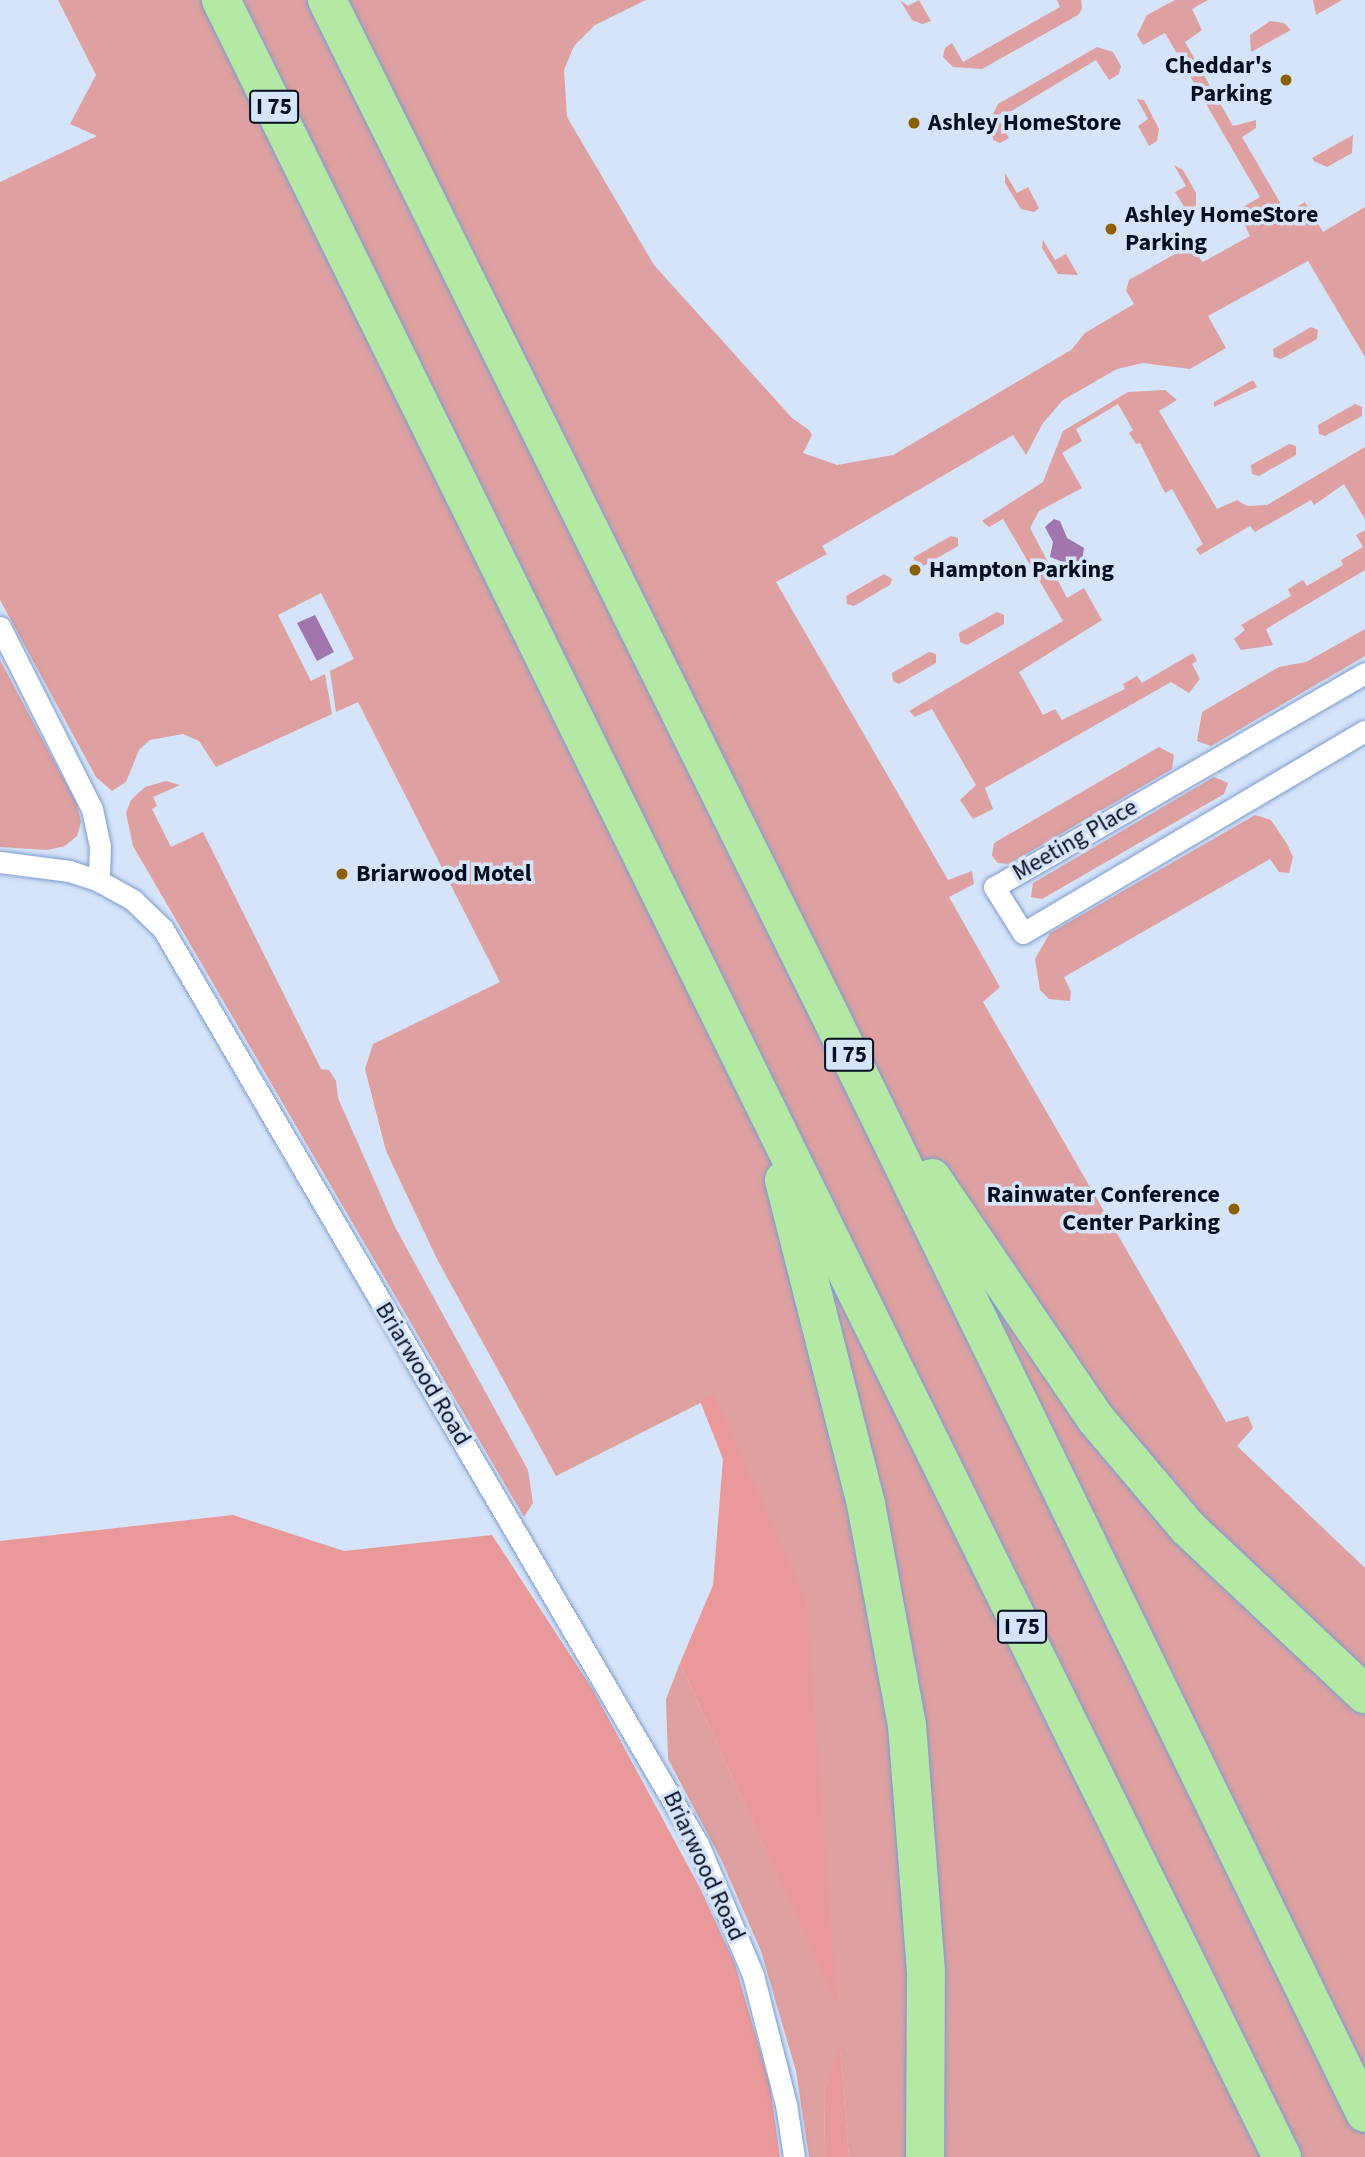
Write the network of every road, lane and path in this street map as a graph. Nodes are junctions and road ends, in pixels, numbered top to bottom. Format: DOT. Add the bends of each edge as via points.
graph roads {
  1 [pos="221,0"];
  2 [pos="327,0"];
  3 [pos="0,627"];
  4 [pos="1365,673"];
  5 [pos="1365,731"];
  6 [pos="0,862"];
  7 [pos="99,881"];
  8 [pos="827,1009"];
  9 [pos="762,1097"];
  10 [pos="1365,1694"];
  11 [pos="1365,2113"];
  12 [pos="794,2157"];
  13 [pos="925,2157"];
  14 [pos="1282,2157"];
  1 -- 9 [label="highway, I 75"];
  2 -- 8 [label="highway, I 75"];
  3 -- 7 [label="street" via="92,809 100,846"];
  4 -- 5 [label="street, Meeting Place" via="995,887 1023,933"];
  6 -- 7 [label="street, Briarwood Road" via="69,871"];
  7 -- 12 [label="street, Briarwood Road" via="134,900 163,929 673,1797 726,1905 753,1975 783,2091"];
  8 -- 10 [label="highway" via="947,1203 1096,1418 1188,1528"];
  8 -- 11 [label="highway, I 75"];
  9 -- 13 [label="highway" via="843,1403 890,1620 907,1725 925,1933"];
  9 -- 14 [label="highway, I 75"];
}
